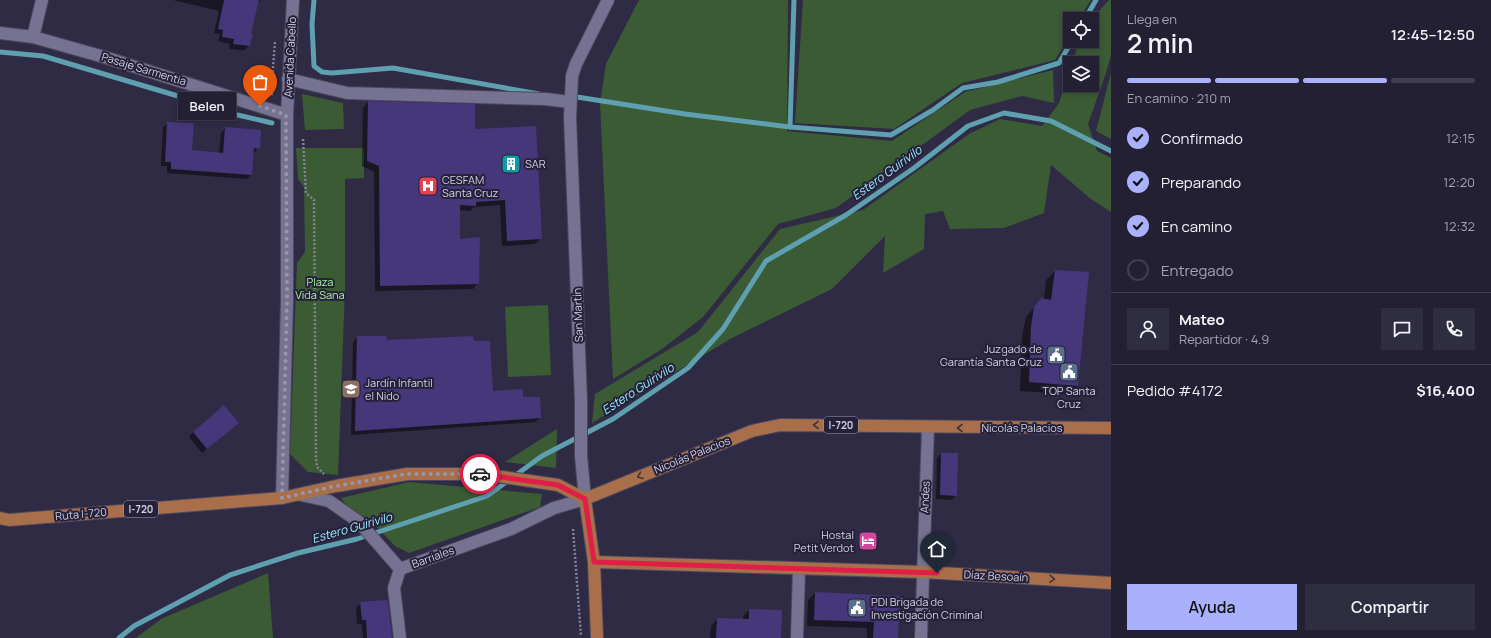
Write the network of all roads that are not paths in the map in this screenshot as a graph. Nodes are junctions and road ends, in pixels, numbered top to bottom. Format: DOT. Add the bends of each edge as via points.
graph roads {
  1 [pos="42,0"];
  2 [pos="293,0"];
  3 [pos="608,0"];
  4 [pos="0,33"];
  5 [pos="33,37"];
  6 [pos="288,79"];
  7 [pos="570,102"];
  8 [pos="286,115"];
  9 [pos="928,428"];
  10 [pos="1111,428"];
  11 [pos="301,495"];
  12 [pos="282,498"];
  13 [pos="585,499"];
  14 [pos="0,518"];
  15 [pos="594,562"];
  16 [pos="400,569"];
  17 [pos="799,569"];
  18 [pos="922,572"];
  19 [pos="1111,583"];
  20 [pos="400,638"];
  21 [pos="597,638"];
  22 [pos="797,638"];
  23 [pos="921,638"];
  1 -- 5 [label="street"];
  2 -- 6 [label="street, Avenida Cabello"];
  3 -- 7 [label="street, San Martín" via="576,64 572,76"];
  4 -- 5 [label="street, Pasaje Sarmentia"];
  5 -- 8 [label="street, Pasaje Sarmentia" via="206,88"];
  6 -- 7 [label="street" via="347,93 529,98"];
  6 -- 8 [label="street, Avenida Cabello"];
  7 -- 13 [label="street, San Martín" via="581,456"];
  8 -- 12 [label="street, Avenida Cabello" via="287,301"];
  10 -- 9 [label="main road, Nicolás Palacios / I-720, one-way"];
  9 -- 13 [label="main road, Nicolás Palacios / I-720, one-way" via="780,425 752,431"];
  9 -- 18 [label="street, Andes"];
  11 -- 12 [label="main road, I-720"];
  11 -- 13 [label="main road, I-720" via="406,474 482,474 558,485"];
  11 -- 16 [label="street, Barriales" via="329,501 359,522"];
  12 -- 14 [label="main road, Ruta I-720 / I-720" via="9,520"];
  13 -- 15 [label="main road, San Martín"];
  13 -- 16 [label="street, Barriales" via="554,508 511,529"];
  15 -- 17 [label="main road, Díaz Besoaín"];
  15 -- 21 [label="main road, San Martín"];
  16 -- 20 [label="street" via="394,588"];
  17 -- 18 [label="main road, Díaz Besoaín"];
  17 -- 22 [label="street"];
  18 -- 19 [label="main road, Díaz Besoaín, one-way"];
  18 -- 23 [label="street, Andes"];
}
